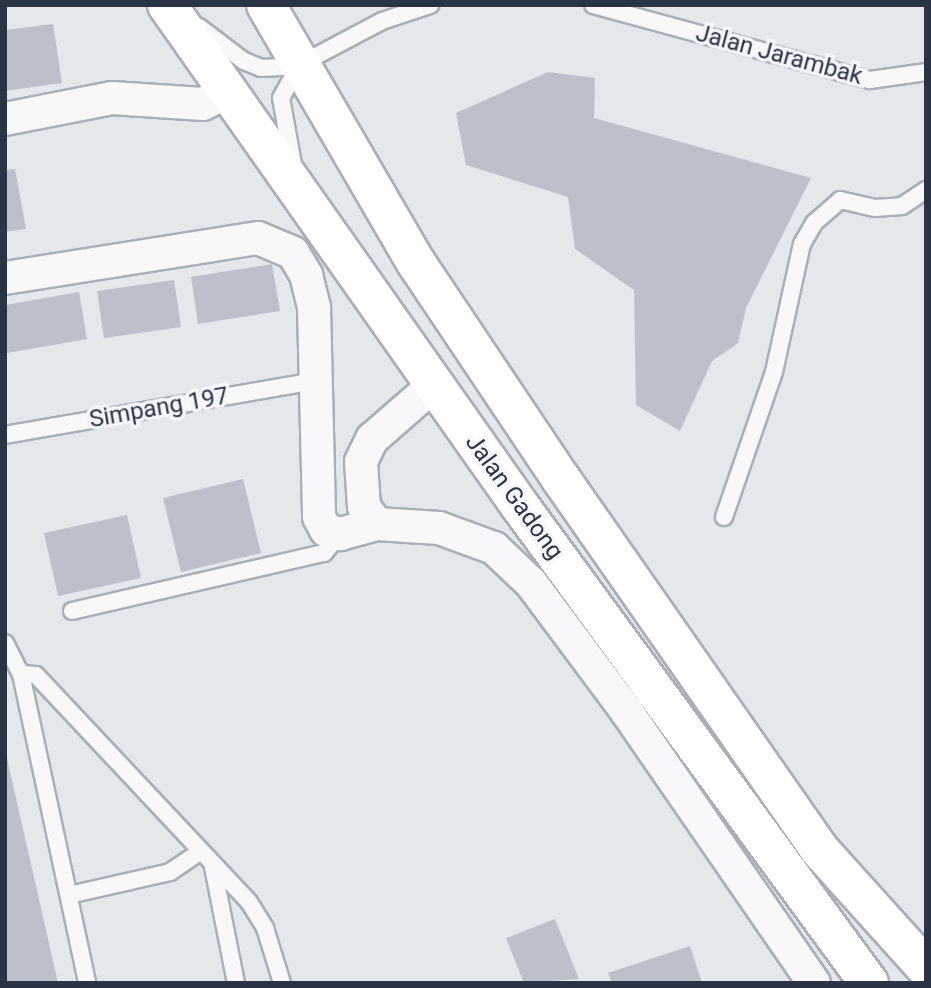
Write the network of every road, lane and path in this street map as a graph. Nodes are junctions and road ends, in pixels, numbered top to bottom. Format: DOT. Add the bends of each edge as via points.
graph roads {
  1 [pos="169,5"];
  2 [pos="266,5"];
  3 [pos="430,5"];
  4 [pos="593,5"];
  5 [pos="299,65"];
  6 [pos="926,72"];
  7 [pos="227,92"];
  8 [pos="5,119"];
  9 [pos="926,190"];
  10 [pos="303,200"];
  11 [pos="5,278"];
  12 [pos="476,354"];
  13 [pos="313,381"];
  14 [pos="434,385"];
  15 [pos="5,435"];
  16 [pos="723,517"];
  17 [pos="377,524"];
  18 [pos="340,534"];
  19 [pos="72,611"];
  20 [pos="5,643"];
  21 [pos="21,674"];
  22 [pos="200,852"];
  23 [pos="213,867"];
  24 [pos="69,895"];
  25 [pos="926,968"];
  26 [pos="87,983"];
  27 [pos="236,983"];
  28 [pos="282,983"];
  29 [pos="814,983"];
  30 [pos="869,983"];
  1 -- 5 [label="lane" via="244,61 261,68"];
  1 -- 7 [label="main road, Jalan Gadong"];
  2 -- 5 [label="main road, Jalan Gadong"];
  3 -- 5 [label="lane" via="382,21"];
  4 -- 6 [label="lane, Jalan Jarambak" via="870,80"];
  5 -- 10 [label="lane" via="281,98"];
  5 -- 12 [label="main road, Jalan Gadong"];
  7 -- 8 [label="street" via="204,104 111,98"];
  7 -- 10 [label="main road, Jalan Gadong"];
  9 -- 16 [label="lane" via="902,206 875,208 840,200 814,223 802,244 774,372"];
  10 -- 14 [label="main road, Jalan Gadong"];
  11 -- 13 [label="street" via="258,238 276,242 293,253 306,275 314,308"];
  12 -- 14 [label="main road"];
  12 -- 25 [label="main road, Jalan Gadong" via="819,849"];
  13 -- 15 [label="lane, Simpang 197"];
  13 -- 18 [label="street" via="319,517 326,530"];
  14 -- 17 [label="street" via="372,439 361,462 364,507"];
  14 -- 30 [label="main road, Jalan Gadong"];
  17 -- 18 [label="street"];
  17 -- 29 [label="street" via="439,528 466,535 494,548 531,583 627,712"];
  18 -- 19 [label="lane" via="324,552"];
  20 -- 21 [label="lane"];
  21 -- 22 [label="lane" via="36,675"];
  21 -- 24 [label="lane"];
  22 -- 23 [label="lane"];
  22 -- 24 [label="lane" via="170,872"];
  23 -- 27 [label="lane"];
  23 -- 28 [label="lane" via="258,914"];
  24 -- 26 [label="lane"];
}
